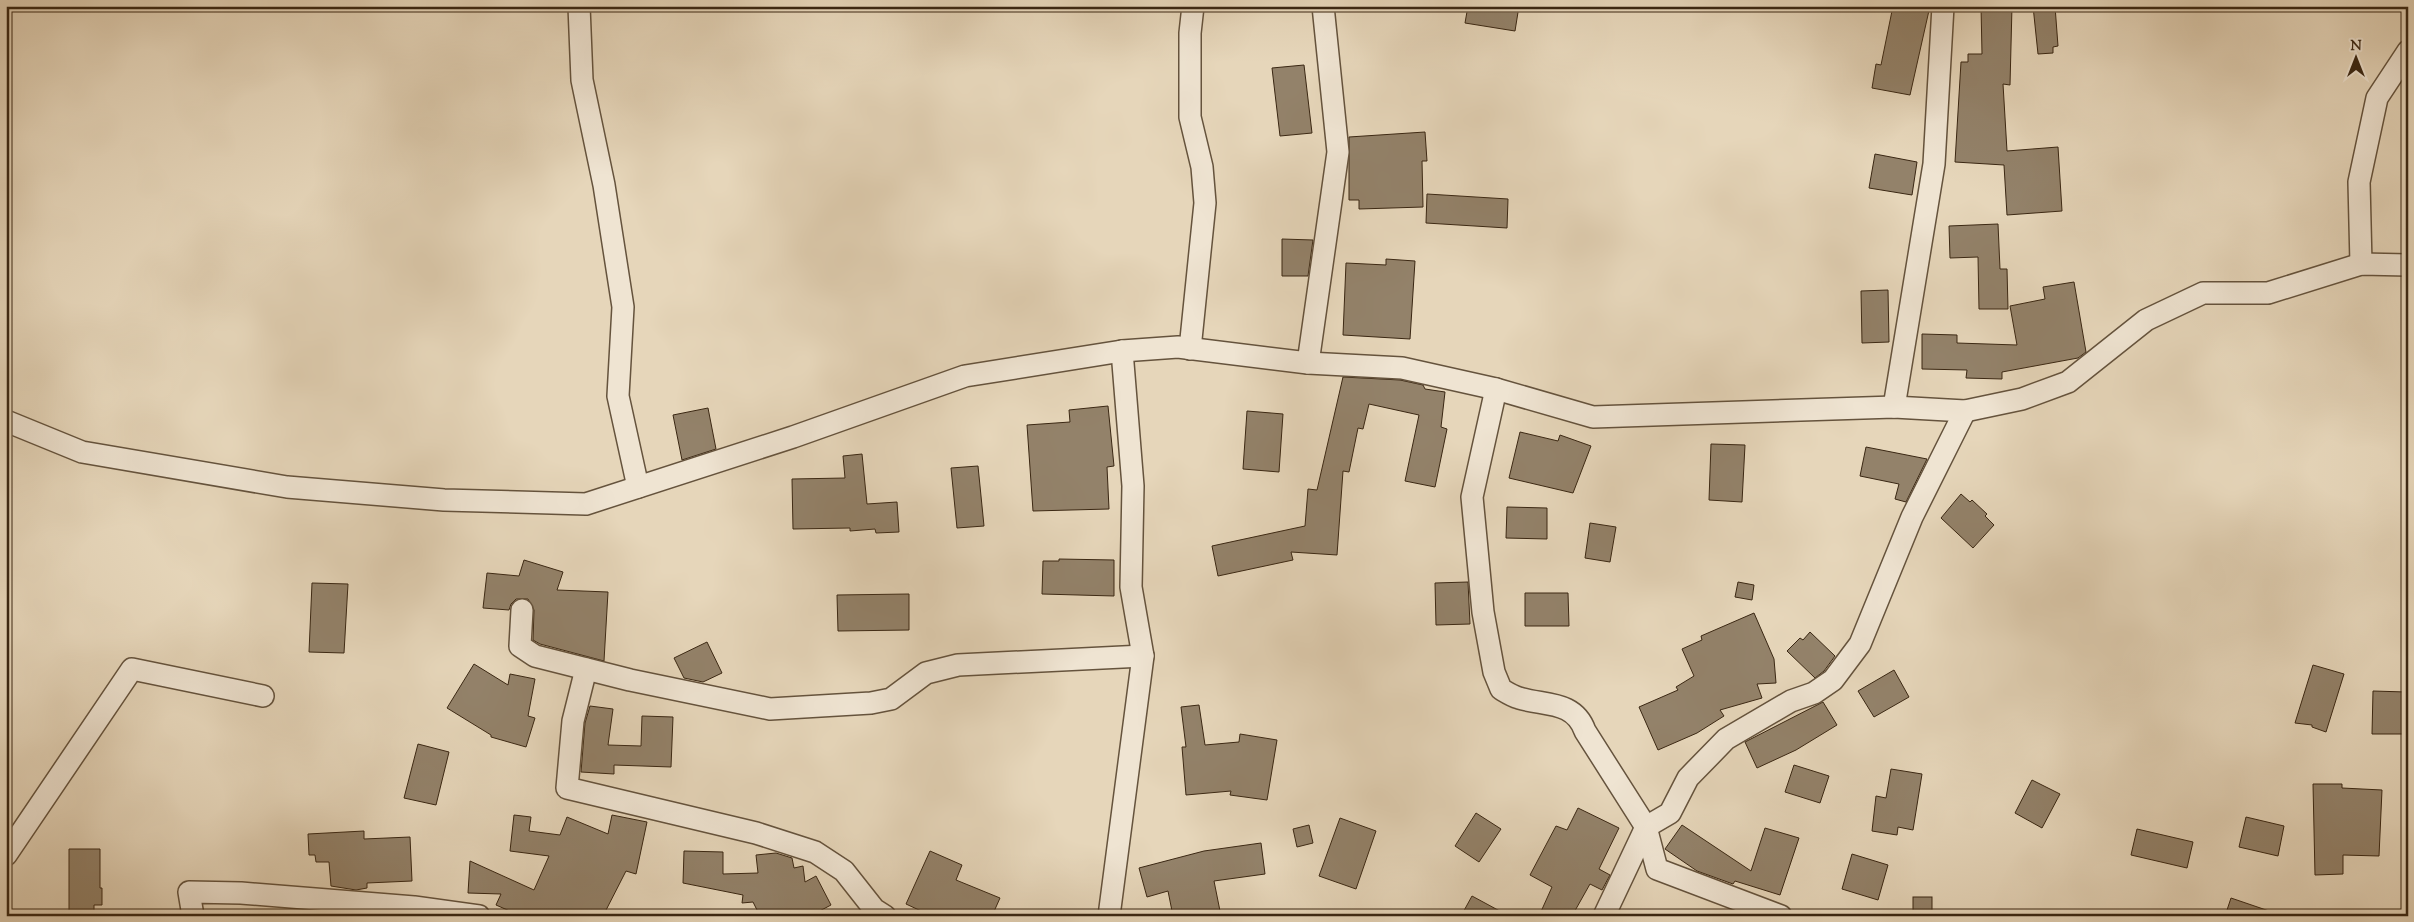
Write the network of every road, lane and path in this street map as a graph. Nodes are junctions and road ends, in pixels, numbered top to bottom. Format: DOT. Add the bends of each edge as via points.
graph roads {
  1 [pos="579,6"];
  2 [pos="1193,6"];
  3 [pos="1323,6"];
  4 [pos="1943,6"];
  5 [pos="2408,51"];
  6 [pos="2361,264"];
  7 [pos="2408,265"];
  8 [pos="1190,349"];
  9 [pos="1122,351"];
  10 [pos="1308,363"];
  11 [pos="1496,389"];
  12 [pos="1894,407"];
  13 [pos="1965,410"];
  14 [pos="6,421"];
  15 [pos="638,487"];
  16 [pos="522,610"];
  17 [pos="1143,656"];
  18 [pos="586,669"];
  19 [pos="263,696"];
  20 [pos="1646,827"];
  21 [pos="6,855"];
  22 [pos="193,916"];
  23 [pos="479,916"];
  24 [pos="885,916"];
  25 [pos="1109,916"];
  26 [pos="1604,916"];
  27 [pos="1781,916"];
  1 -- 15 [label="street" via="582,80 604,185 623,306 618,396"];
  2 -- 8 [label="street" via="1190,117 1202,167 1205,203"];
  3 -- 10 [label="street" via="1338,152"];
  4 -- 12 [label="street" via="1934,164"];
  5 -- 6 [label="street" via="2377,98 2359,182"];
  6 -- 7 [label="street"];
  6 -- 13 [label="street" via="2268,293 2203,293 2146,320 2068,382 2022,399"];
  8 -- 9 [label="street"];
  8 -- 10 [label="street"];
  9 -- 15 [label="street" via="965,376"];
  9 -- 17 [label="street" via="1133,486 1131,587"];
  10 -- 11 [label="street" via="1402,368"];
  11 -- 12 [label="street" via="1593,417"];
  11 -- 20 [label="street" via="1472,497 1482,612 1494,672 1501,689 1519,698 1557,706 1581,720"];
  12 -- 13 [label="street"];
  13 -- 20 [label="street" via="1912,517 1860,644 1833,680 1726,738 1688,778 1670,813"];
  14 -- 15 [label="street" via="82,452 287,487 444,500 586,504"];
  16 -- 18 [label="street" via="520,646 535,656"];
  17 -- 18 [label="street" via="958,665 926,673 891,699 785,709 770,709"];
  17 -- 25 [label="street"];
  18 -- 24 [label="street" via="573,721 567,788 756,833 815,852 844,871 874,909"];
  19 -- 21 [label="street" via="132,669"];
  20 -- 26 [label="street"];
  20 -- 27 [label="street" via="1657,869"];
  22 -- 23 [label="street" via="189,892 414,907"];
}
